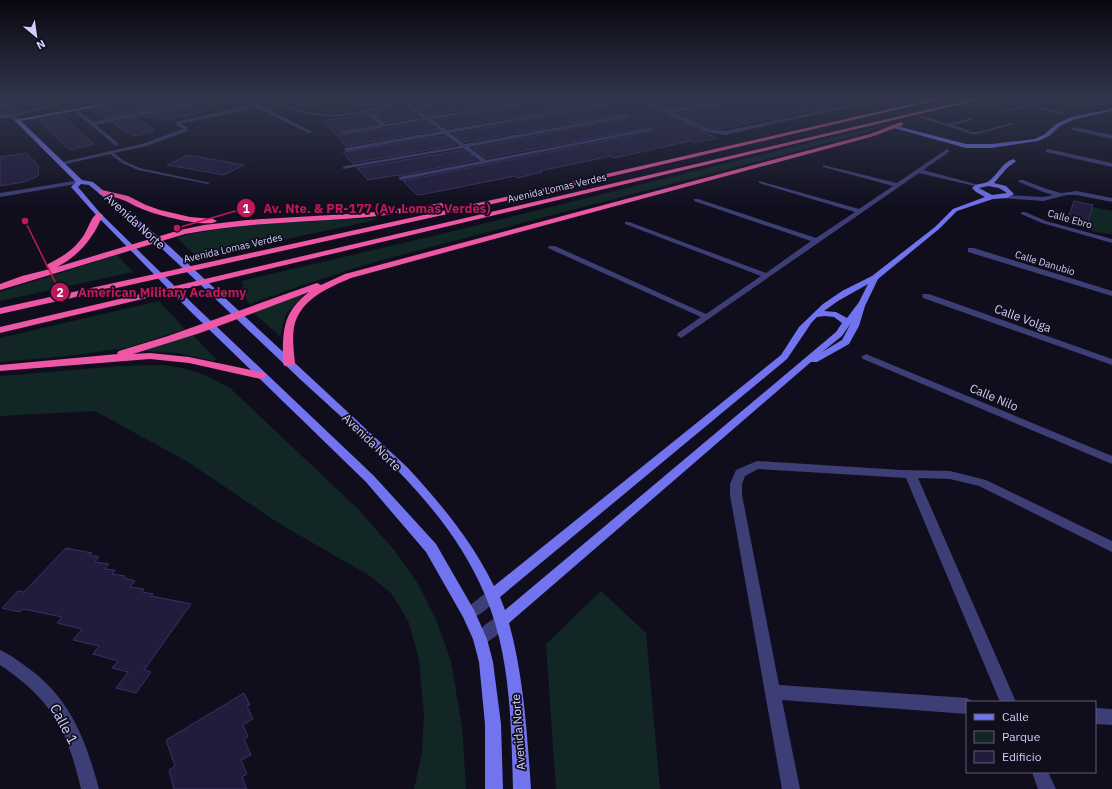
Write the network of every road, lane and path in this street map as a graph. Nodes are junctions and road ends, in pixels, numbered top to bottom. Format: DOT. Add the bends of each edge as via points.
graph roads {
  1 [pos="33,136"];
  2 [pos="106,136"];
  3 [pos="170,136"];
  4 [pos="424,136"];
  5 [pos="451,136"];
  6 [pos="521,136"];
  7 [pos="621,136"];
  8 [pos="780,136"];
  9 [pos="825,136"];
  10 [pos="869,136"];
  11 [pos="926,136"];
  12 [pos="1045,136"];
  13 [pos="116,144"];
  14 [pos="464,146"];
  15 [pos="346,149"];
  16 [pos="947,151"];
  17 [pos="1048,151"];
  18 [pos="110,152"];
  19 [pos="1013,161"];
  20 [pos="485,162"];
  21 [pos="61,163"];
  22 [pos="1112,165"];
  23 [pos="825,166"];
  24 [pos="345,168"];
  25 [pos="1000,170"];
  26 [pos="918,171"];
  27 [pos="401,178"];
  28 [pos="1021,181"];
  29 [pos="80,182"];
  30 [pos="760,182"];
  31 [pos="208,183"];
  32 [pos="988,184"];
  33 [pos="898,185"];
  34 [pos="978,189"];
  35 [pos="102,192"];
  36 [pos="1007,192"];
  37 [pos="1076,193"];
  38 [pos="1059,194"];
  39 [pos="0,195"];
  40 [pos="519,196"];
  41 [pos="995,196"];
  42 [pos="1047,198"];
  43 [pos="696,200"];
  44 [pos="1112,200"];
  45 [pos="960,207"];
  46 [pos="860,211"];
  47 [pos="1024,213"];
  48 [pos="99,215"];
  49 [pos="230,222"];
  50 [pos="627,223"];
  51 [pos="156,240"];
  52 [pos="817,241"];
  53 [pos="1112,241"];
  54 [pos="132,247"];
  55 [pos="552,248"];
  56 [pos="971,250"];
  57 [pos="348,276"];
  58 [pos="767,276"];
  59 [pos="875,278"];
  60 [pos="19,281"];
  61 [pos="0,287"];
  62 [pos="1112,294"];
  63 [pos="926,296"];
  64 [pos="863,302"];
  65 [pos="0,311"];
  66 [pos="236,314"];
  67 [pos="816,315"];
  68 [pos="707,317"];
  69 [pos="847,323"];
  70 [pos="210,324"];
  71 [pos="0,330"];
  72 [pos="682,335"];
  73 [pos="866,357"];
  74 [pos="99,359"];
  75 [pos="1112,362"];
  76 [pos="289,364"];
  77 [pos="800,365"];
  78 [pos="0,368"];
  79 [pos="261,375"];
  80 [pos="1112,460"];
  81 [pos="910,474"];
  82 [pos="1112,547"];
  83 [pos="492,596"];
  84 [pos="469,614"];
  85 [pos="502,621"];
  86 [pos="480,639"];
  87 [pos="0,657"];
  88 [pos="773,692"];
  89 [pos="1008,701"];
  90 [pos="966,706"];
  91 [pos="1096,716"];
  92 [pos="1112,717"];
  93 [pos="1040,773"];
  94 [pos="90,789"];
  95 [pos="494,789"];
  96 [pos="522,789"];
  97 [pos="791,789"];
  98 [pos="1047,789"];
  1 -- 21 [label="street, Avenida Norte"];
  2 -- 13 [label="street"];
  3 -- 18 [label="street" via="144,145"];
  4 -- 15 [label="street"];
  5 -- 14 [label="street"];
  6 -- 14 [label="street"];
  7 -- 20 [label="street"];
  8 -- 40 [label="highway, Avenida Lomas Verdes"];
  9 -- 71 [label="highway, Avenida Lomas Verdes"];
  10 -- 57 [label="highway"];
  11 -- 12 [label="street" via="975,147 1036,140"];
  14 -- 20 [label="street"];
  14 -- 24 [label="street"];
  16 -- 26 [label="street"];
  17 -- 22 [label="street"];
  18 -- 21 [label="street"];
  18 -- 31 [label="lane" via="123,162 139,169"];
  19 -- 25 [label="street" via="1005,164"];
  20 -- 27 [label="street"];
  21 -- 29 [label="street, Avenida Norte"];
  23 -- 33 [label="street"];
  25 -- 32 [label="street" via="994,181"];
  25 -- 36 [label="street"];
  26 -- 33 [label="street"];
  26 -- 34 [label="street"];
  28 -- 38 [label="street"];
  29 -- 35 [label="street, Avenida Norte" via="91,183"];
  29 -- 39 [label="street"];
  29 -- 48 [label="street, Avenida Norte" via="74,187"];
  30 -- 46 [label="street"];
  32 -- 34 [label="street"];
  32 -- 36 [label="street"];
  33 -- 46 [label="street"];
  34 -- 41 [label="street"];
  34 -- 45 [label="street" via="974,197"];
  35 -- 49 [label="highway" via="172,216"];
  35 -- 51 [label="street, Avenida Norte"];
  36 -- 38 [label="street"];
  36 -- 41 [label="street"];
  36 -- 42 [label="street"];
  37 -- 38 [label="street"];
  37 -- 42 [label="street" via="1062,200"];
  37 -- 44 [label="street"];
  38 -- 42 [label="street"];
  40 -- 49 [label="highway" via="386,213"];
  40 -- 65 [label="highway, Avenida Lomas Verdes"];
  41 -- 45 [label="street"];
  43 -- 52 [label="street"];
  45 -- 59 [label="street"];
  46 -- 52 [label="street"];
  47 -- 53 [label="street, Calle Ebro" via="1044,222"];
  48 -- 54 [label="street, Avenida Norte"];
  48 -- 60 [label="highway" via="88,239 82,245 55,265"];
  49 -- 51 [label="highway"];
  50 -- 58 [label="street"];
  51 -- 54 [label="highway"];
  51 -- 66 [label="street, Avenida Norte"];
  52 -- 58 [label="street"];
  54 -- 60 [label="highway"];
  54 -- 70 [label="street, Avenida Norte"];
  55 -- 68 [label="street"];
  56 -- 62 [label="street, Calle Danubio"];
  57 -- 66 [label="highway"];
  57 -- 76 [label="highway" via="306,298 292,316 289,327"];
  58 -- 68 [label="street"];
  59 -- 64 [label="street"];
  59 -- 67 [label="street" via="853,288"];
  60 -- 61 [label="highway"];
  63 -- 75 [label="street, Calle Volga"];
  64 -- 69 [label="street"];
  64 -- 77 [label="street" via="855,326 846,342 817,359"];
  66 -- 70 [label="highway"];
  66 -- 76 [label="street, Avenida Norte"];
  67 -- 69 [label="street" via="832,313"];
  67 -- 83 [label="street" via="803,328 784,357"];
  68 -- 72 [label="street"];
  69 -- 77 [label="street" via="839,334"];
  70 -- 74 [label="highway" via="147,346"];
  70 -- 79 [label="street, Avenida Norte"];
  73 -- 80 [label="street, Calle Nilo"];
  74 -- 78 [label="highway"];
  74 -- 79 [label="highway" via="150,356"];
  76 -- 83 [label="street, Avenida Norte" via="370,438 426,495 472,555"];
  77 -- 85 [label="street"];
  79 -- 84 [label="street, Avenida Norte" via="370,479 425,542 445,570"];
  81 -- 82 [label="street" via="950,475 982,483"];
  81 -- 88 [label="street" via="757,465 740,473 736,495"];
  81 -- 89 [label="street"];
  83 -- 84 [label="street"];
  83 -- 85 [label="street, Avenida Norte"];
  84 -- 86 [label="street, Avenida Norte"];
  85 -- 86 [label="street"];
  85 -- 96 [label="street, Avenida Norte" via="512,667 518,717"];
  86 -- 95 [label="street, Avenida Norte" via="486,662 493,724"];
  87 -- 94 [label="street, Calle 1" via="28,677 53,702 84,763"];
  88 -- 90 [label="street"];
  88 -- 97 [label="street"];
  91 -- 92 [label="street"];
  93 -- 98 [label="street"];
}
